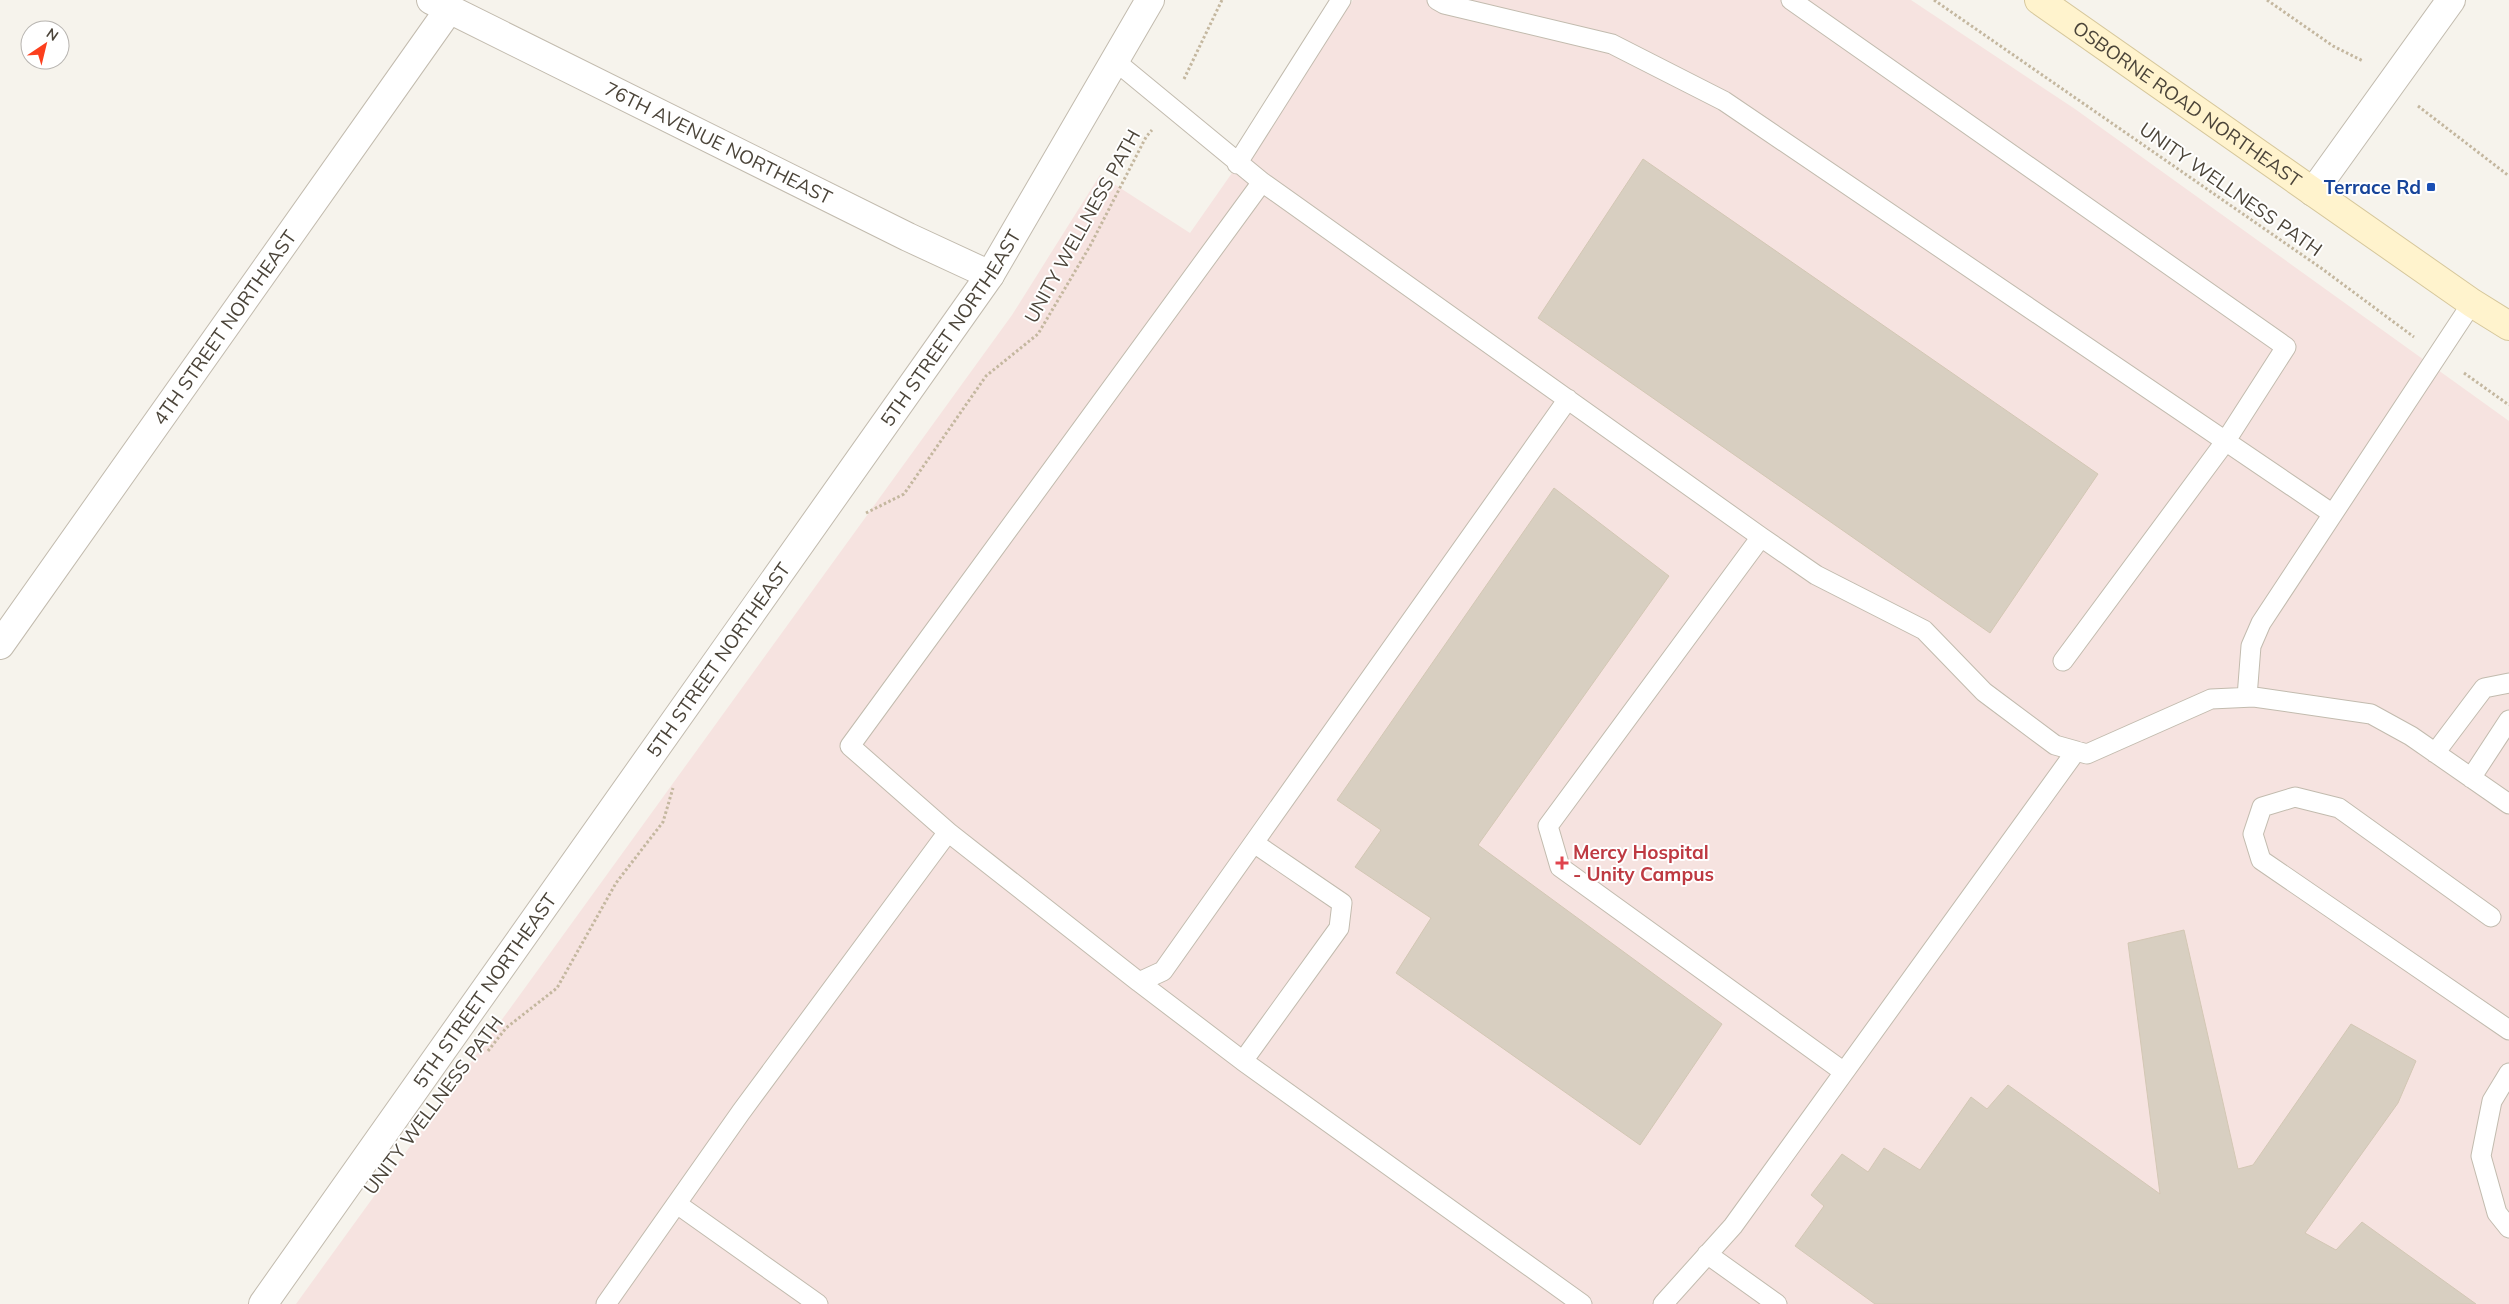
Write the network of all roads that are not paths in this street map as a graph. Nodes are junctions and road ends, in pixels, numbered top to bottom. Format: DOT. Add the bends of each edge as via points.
graph roads {
  1 [pos="1150,0"];
  2 [pos="1341,0"];
  3 [pos="1437,0"];
  4 [pos="1791,0"];
  5 [pos="2039,0"];
  6 [pos="2451,0"];
  7 [pos="440,5"];
  8 [pos="1114,60"];
  9 [pos="1237,164"];
  10 [pos="1262,182"];
  11 [pos="2313,192"];
  12 [pos="990,275"];
  13 [pos="2472,303"];
  14 [pos="2509,326"];
  15 [pos="1568,400"];
  16 [pos="2225,442"];
  17 [pos="2333,514"];
  18 [pos="1761,537"];
  19 [pos="0,645"];
  20 [pos="2063,661"];
  21 [pos="2509,683"];
  22 [pos="2247,696"];
  23 [pos="2509,720"];
  24 [pos="2076,751"];
  25 [pos="2435,753"];
  26 [pos="2471,778"];
  27 [pos="2509,804"];
  28 [pos="948,832"];
  29 [pos="1254,843"];
  30 [pos="2491,917"];
  31 [pos="1139,982"];
  32 [pos="2509,1030"];
  33 [pos="1243,1061"];
  34 [pos="1844,1072"];
  35 [pos="2509,1073"];
  36 [pos="677,1204"];
  37 [pos="2509,1228"];
  38 [pos="1707,1254"];
  39 [pos="263,1304"];
  40 [pos="606,1304"];
  41 [pos="818,1304"];
  42 [pos="1582,1304"];
  43 [pos="1663,1304"];
  44 [pos="1778,1304"];
  1 -- 8 [label="street, 5TH STREET NORTHEAST"];
  2 -- 9 [label="lane"];
  3 -- 16 [label="lane" via="1612,44 1724,101"];
  4 -- 16 [label="lane" via="2286,347"];
  5 -- 11 [label="street, OSBORNE ROAD NORTHEAST"];
  6 -- 11 [label="street"];
  7 -- 12 [label="street, 76TH AVENUE NORTHEAST" via="908,238"];
  7 -- 19 [label="street, 4TH STREET NORTHEAST"];
  8 -- 9 [label="lane"];
  8 -- 12 [label="street, 5TH STREET NORTHEAST"];
  9 -- 10 [label="lane"];
  10 -- 15 [label="lane"];
  10 -- 28 [label="lane" via="850,746"];
  11 -- 13 [label="street, OSBORNE ROAD NORTHEAST"];
  12 -- 39 [label="street, 5TH STREET NORTHEAST"];
  13 -- 14 [label="street, OSBORNE ROAD NORTHEAST"];
  13 -- 17 [label="lane"];
  15 -- 18 [label="lane"];
  15 -- 29 [label="lane"];
  16 -- 17 [label="lane"];
  16 -- 20 [label="lane"];
  17 -- 22 [label="lane" via="2261,623 2251,646"];
  18 -- 24 [label="lane" via="1816,575 1924,630 1984,692 2055,745"];
  18 -- 34 [label="lane" via="1548,826 1560,867"];
  21 -- 25 [label="lane" via="2484,688"];
  22 -- 24 [label="lane" via="2211,699 2087,754"];
  22 -- 25 [label="lane" via="2371,714"];
  23 -- 26 [label="lane"];
  24 -- 34 [label="lane"];
  25 -- 26 [label="lane"];
  26 -- 27 [label="lane"];
  28 -- 31 [label="lane"];
  28 -- 36 [label="lane"];
  29 -- 31 [label="lane" via="1163,972"];
  29 -- 33 [label="lane" via="1342,902 1339,928"];
  30 -- 32 [label="lane" via="2339,808 2295,797 2262,807 2253,834 2262,860"];
  31 -- 33 [label="lane"];
  33 -- 42 [label="lane"];
  34 -- 38 [label="lane" via="1733,1226"];
  35 -- 37 [label="lane" via="2492,1101 2481,1156 2497,1213"];
  36 -- 40 [label="lane"];
  36 -- 41 [label="lane"];
  38 -- 43 [label="lane"];
  38 -- 44 [label="lane"];
}
